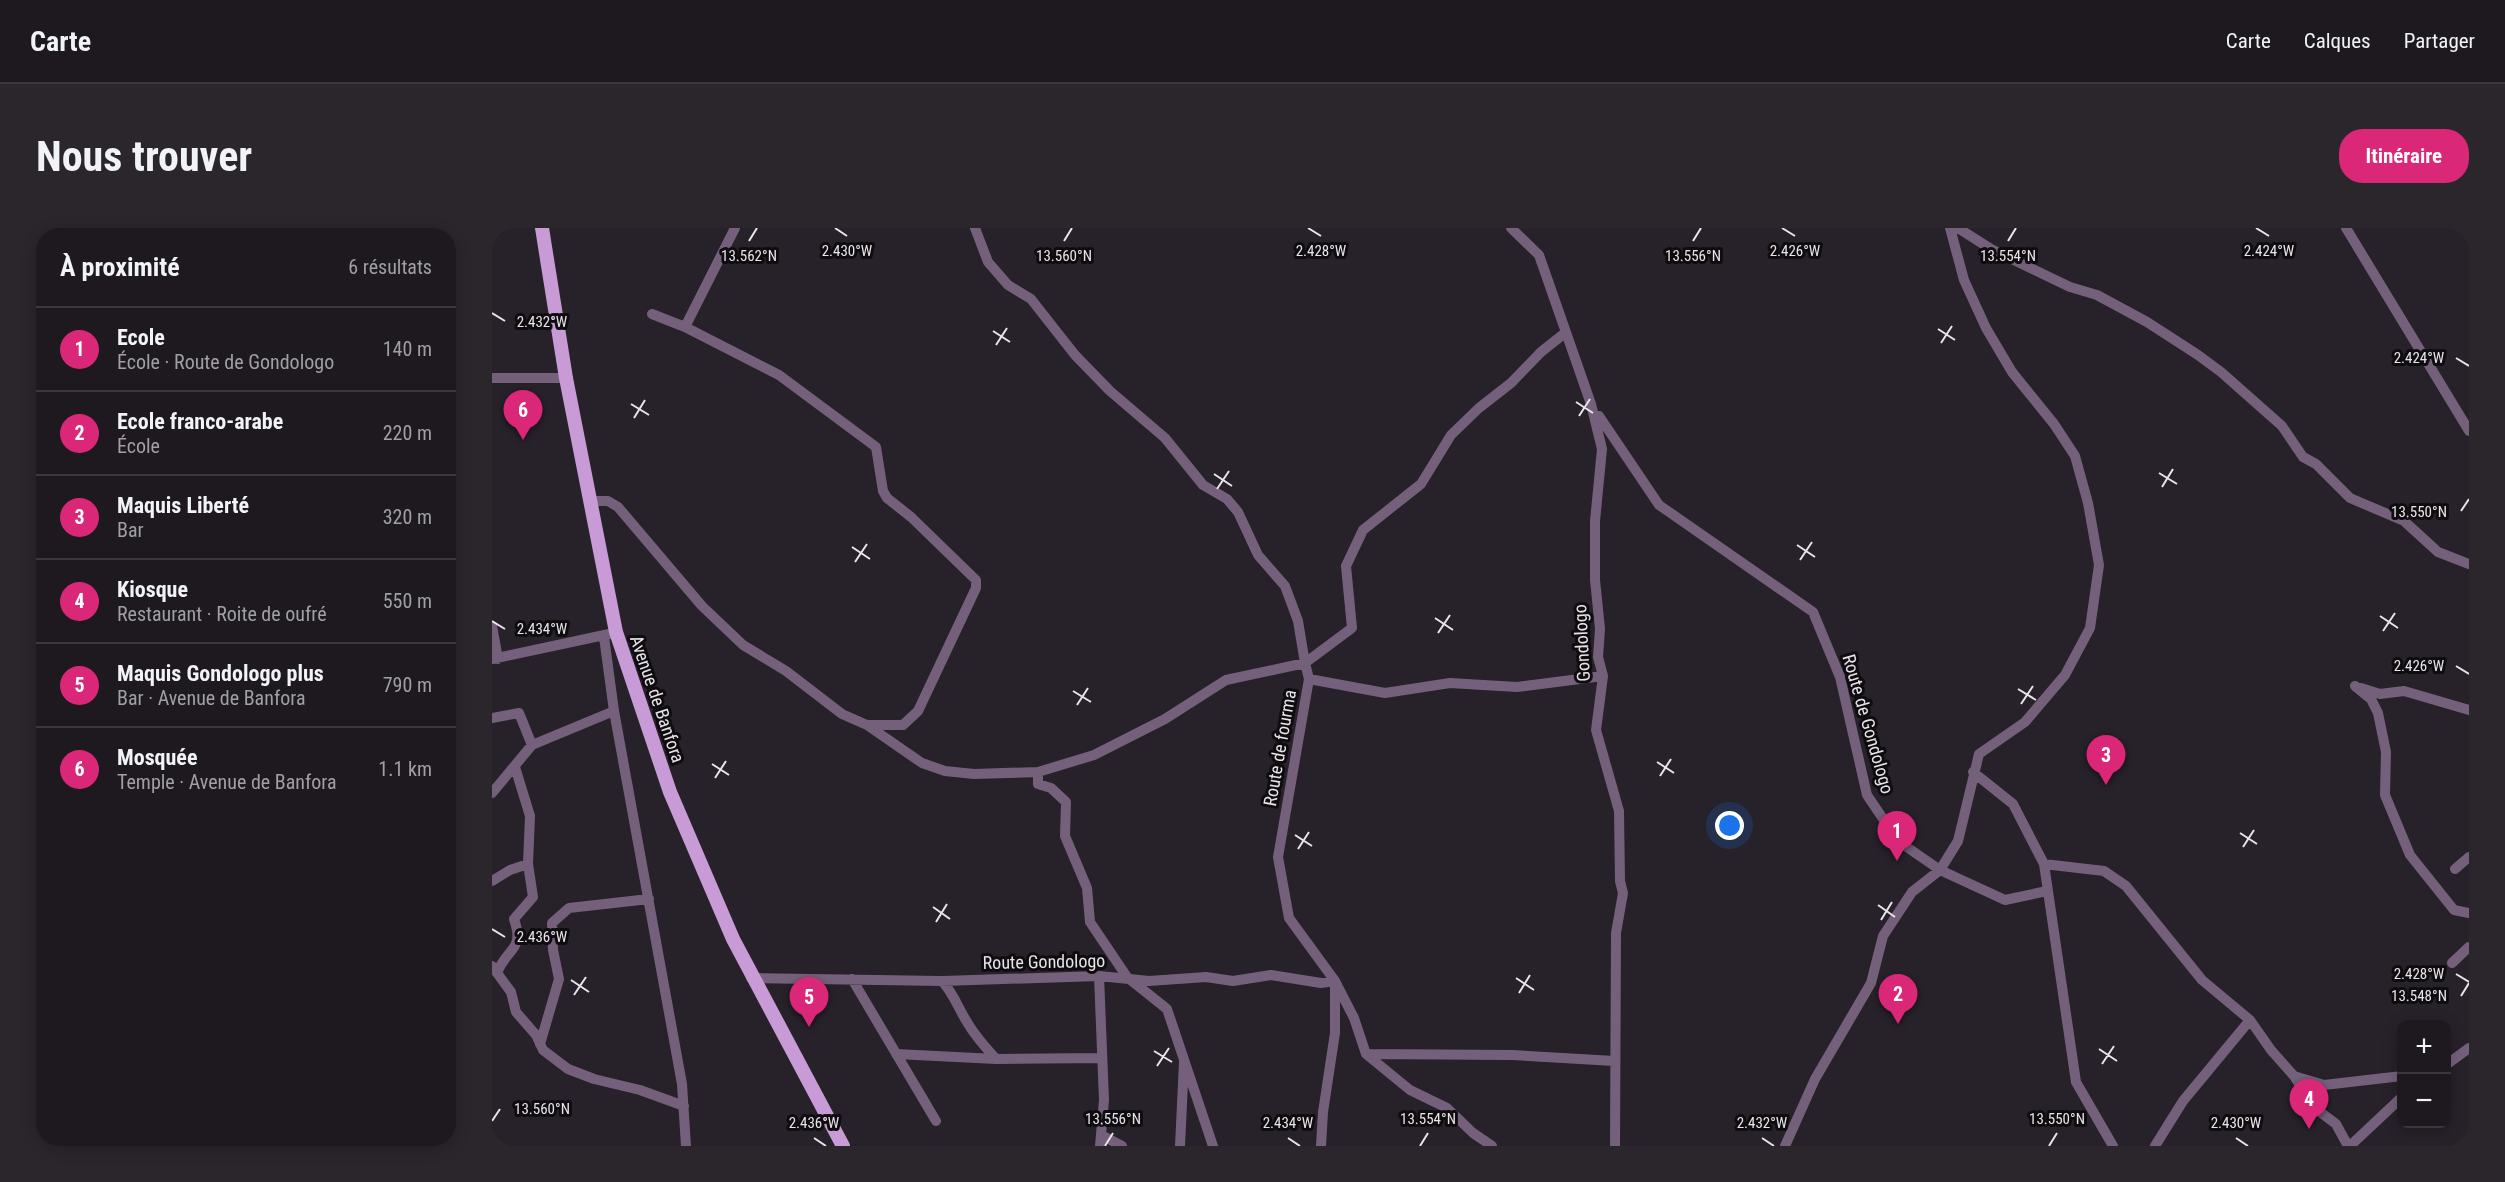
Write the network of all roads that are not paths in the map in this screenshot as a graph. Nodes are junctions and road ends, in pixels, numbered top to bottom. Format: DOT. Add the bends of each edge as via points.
graph roads {
  1 [pos="542,228"];
  2 [pos="735,228"];
  3 [pos="975,228"];
  4 [pos="1511,228"];
  5 [pos="1950,228"];
  6 [pos="1958,228"];
  7 [pos="2346,228"];
  8 [pos="652,314"];
  9 [pos="685,327"];
  10 [pos="1565,333"];
  11 [pos="492,378"];
  12 [pos="566,378"];
  13 [pos="1591,404"];
  14 [pos="2469,432"];
  15 [pos="589,501"];
  16 [pos="2469,564"];
  17 [pos="492,626"];
  18 [pos="610,634"];
  19 [pos="495,659"];
  20 [pos="1305,663"];
  21 [pos="1603,676"];
  22 [pos="1309,679"];
  23 [pos="2469,710"];
  24 [pos="614,711"];
  25 [pos="492,718"];
  26 [pos="867,725"];
  27 [pos="532,746"];
  28 [pos="514,767"];
  29 [pos="1038,772"];
  30 [pos="1973,772"];
  31 [pos="492,793"];
  32 [pos="2469,857"];
  33 [pos="528,864"];
  34 [pos="2044,864"];
  35 [pos="2455,869"];
  36 [pos="1940,870"];
  37 [pos="492,881"];
  38 [pos="2047,891"];
  39 [pos="649,899"];
  40 [pos="2469,913"];
  41 [pos="2469,947"];
  42 [pos="2452,963"];
  43 [pos="494,970"];
  44 [pos="1099,976"];
  45 [pos="1127,977"];
  46 [pos="751,978"];
  47 [pos="852,979"];
  48 [pos="942,981"];
  49 [pos="1335,981"];
  50 [pos="2250,1020"];
  51 [pos="540,1044"];
  52 [pos="2469,1048"];
  53 [pos="896,1054"];
  54 [pos="1366,1054"];
  55 [pos="1184,1057"];
  56 [pos="1102,1058"];
  57 [pos="996,1059"];
  58 [pos="1614,1061"];
  59 [pos="2451,1061"];
  60 [pos="2294,1076"];
  61 [pos="2397,1077"];
  62 [pos="2397,1102"];
  63 [pos="684,1106"];
  64 [pos="936,1121"];
  65 [pos="1101,1141"];
  66 [pos="686,1146"];
  67 [pos="843,1146"];
  68 [pos="1122,1146"];
  69 [pos="1180,1146"];
  70 [pos="1214,1146"];
  71 [pos="1321,1146"];
  72 [pos="1492,1146"];
  73 [pos="1616,1146"];
  74 [pos="1785,1146"];
  75 [pos="2113,1146"];
  76 [pos="2155,1146"];
  77 [pos="2349,1146"];
  1 -- 12 [label="main road, Avenue de Banfora"];
  2 -- 9 [label="street"];
  3 -- 20 [label="street, Route de fourma" via="988,262 1008,285 1031,298 1075,355 1165,438 1203,485 1227,499 1238,512 1258,555 1285,586 1298,621"];
  4 -- 10 [label="street, Gondologo" via="1539,255"];
  5 -- 30 [label="street" via="1964,280 1986,328 2012,372 2075,456 2099,565 2090,628 2065,675 2025,722 1979,754"];
  6 -- 16 [label="street" via="1990,249 2070,287 2097,295 2164,333 2221,372 2254,401 2282,426 2303,457 2316,464 2350,498 2404,521 2438,552"];
  7 -- 14 [label="street"];
  8 -- 9 [label="street"];
  9 -- 26 [label="street" via="779,375 876,447 887,498 976,580 976,588 918,711 903,725"];
  10 -- 13 [label="street, Gondologo"];
  10 -- 20 [label="street" via="1450,435 1421,484 1363,530 1346,566 1352,628"];
  11 -- 12 [label="street"];
  12 -- 15 [label="main road, Avenue de Banfora"];
  13 -- 21 [label="street, Gondologo" via="1602,449 1595,521 1595,580 1600,629 1598,657"];
  13 -- 36 [label="street, Route de Gondologo" via="1659,505 1813,612 1840,677 1867,795 1898,841"];
  15 -- 18 [label="main road, Avenue de Banfora"];
  15 -- 26 [label="street" via="608,501 618,507 702,606 743,645 786,671 842,714"];
  17 -- 19 [label="street"];
  18 -- 19 [label="street"];
  18 -- 24 [label="street"];
  18 -- 46 [label="main road, Avenue de Banfora" via="670,792"];
  20 -- 22 [label="street, Route de fourma"];
  20 -- 29 [label="street" via="1226,680 1165,719 1094,755"];
  21 -- 22 [label="street" via="1517,687 1450,683 1385,693"];
  21 -- 58 [label="street, Gondologo" via="1596,730 1619,811 1623,893 1616,933"];
  22 -- 49 [label="street, Route de fourma" via="1278,857 1289,918"];
  23 -- 40 [label="street" via="2426,695 2404,691 2380,694 2355,686 2371,699 2378,713 2386,752 2385,795 2410,855 2454,910"];
  24 -- 27 [label="street"];
  24 -- 39 [label="street"];
  25 -- 27 [label="street" via="519,713"];
  26 -- 29 [label="street" via="922,763 945,771"];
  27 -- 28 [label="street"];
  28 -- 31 [label="street"];
  28 -- 33 [label="street" via="530,816"];
  29 -- 45 [label="street" via="1038,784 1051,788 1066,802 1065,836 1087,888 1090,922"];
  30 -- 34 [label="street" via="2013,804"];
  30 -- 36 [label="street" via="1958,841"];
  32 -- 35 [label="street"];
  33 -- 37 [label="street"];
  33 -- 43 [label="street" via="533,897 514,919 520,935 517,945"];
  34 -- 38 [label="street"];
  34 -- 50 [label="street" via="2104,871 2126,886 2202,980"];
  36 -- 38 [label="street, Route de Gondologo" via="2005,900"];
  36 -- 74 [label="street" via="1912,892 1883,936 1871,983 1815,1079"];
  38 -- 75 [label="street" via="2076,1082"];
  39 -- 51 [label="street" via="568,908 552,923 559,980"];
  39 -- 63 [label="street"];
  41 -- 42 [label="street"];
  43 -- 51 [label="street" via="511,992 516,1012"];
  44 -- 45 [label="street, Route Gondologo"];
  44 -- 48 [label="street, Route Gondologo"];
  44 -- 56 [label="street"];
  45 -- 49 [label="street, Route Gondologo" via="1149,981 1206,977 1233,981 1271,975 1321,983"];
  45 -- 55 [label="street" via="1167,1008"];
  46 -- 47 [label="street, Route Gondologo"];
  46 -- 67 [label="main road, Avenue de Banfora"];
  47 -- 48 [label="street, Route Gondologo"];
  47 -- 53 [label="street"];
  48 -- 57 [label="street" via="952,992 965,1020"];
  49 -- 54 [label="street, Route de fourma" via="1354,1018"];
  49 -- 71 [label="street" via="1335,1033"];
  50 -- 60 [label="street"];
  50 -- 76 [label="street" via="2183,1101"];
  51 -- 63 [label="street" via="568,1069"];
  52 -- 59 [label="street"];
  53 -- 57 [label="street"];
  53 -- 64 [label="street"];
  54 -- 58 [label="street" via="1512,1055"];
  54 -- 72 [label="street" via="1410,1090 1447,1108"];
  55 -- 69 [label="street"];
  55 -- 70 [label="street"];
  56 -- 57 [label="street"];
  56 -- 65 [label="street"];
  58 -- 73 [label="street, Gondologo"];
  60 -- 61 [label="street" via="2324,1085"];
  60 -- 77 [label="street" via="2315,1108 2336,1124"];
  62 -- 77 [label="street"];
  63 -- 66 [label="street"];
  65 -- 68 [label="street"];
}
